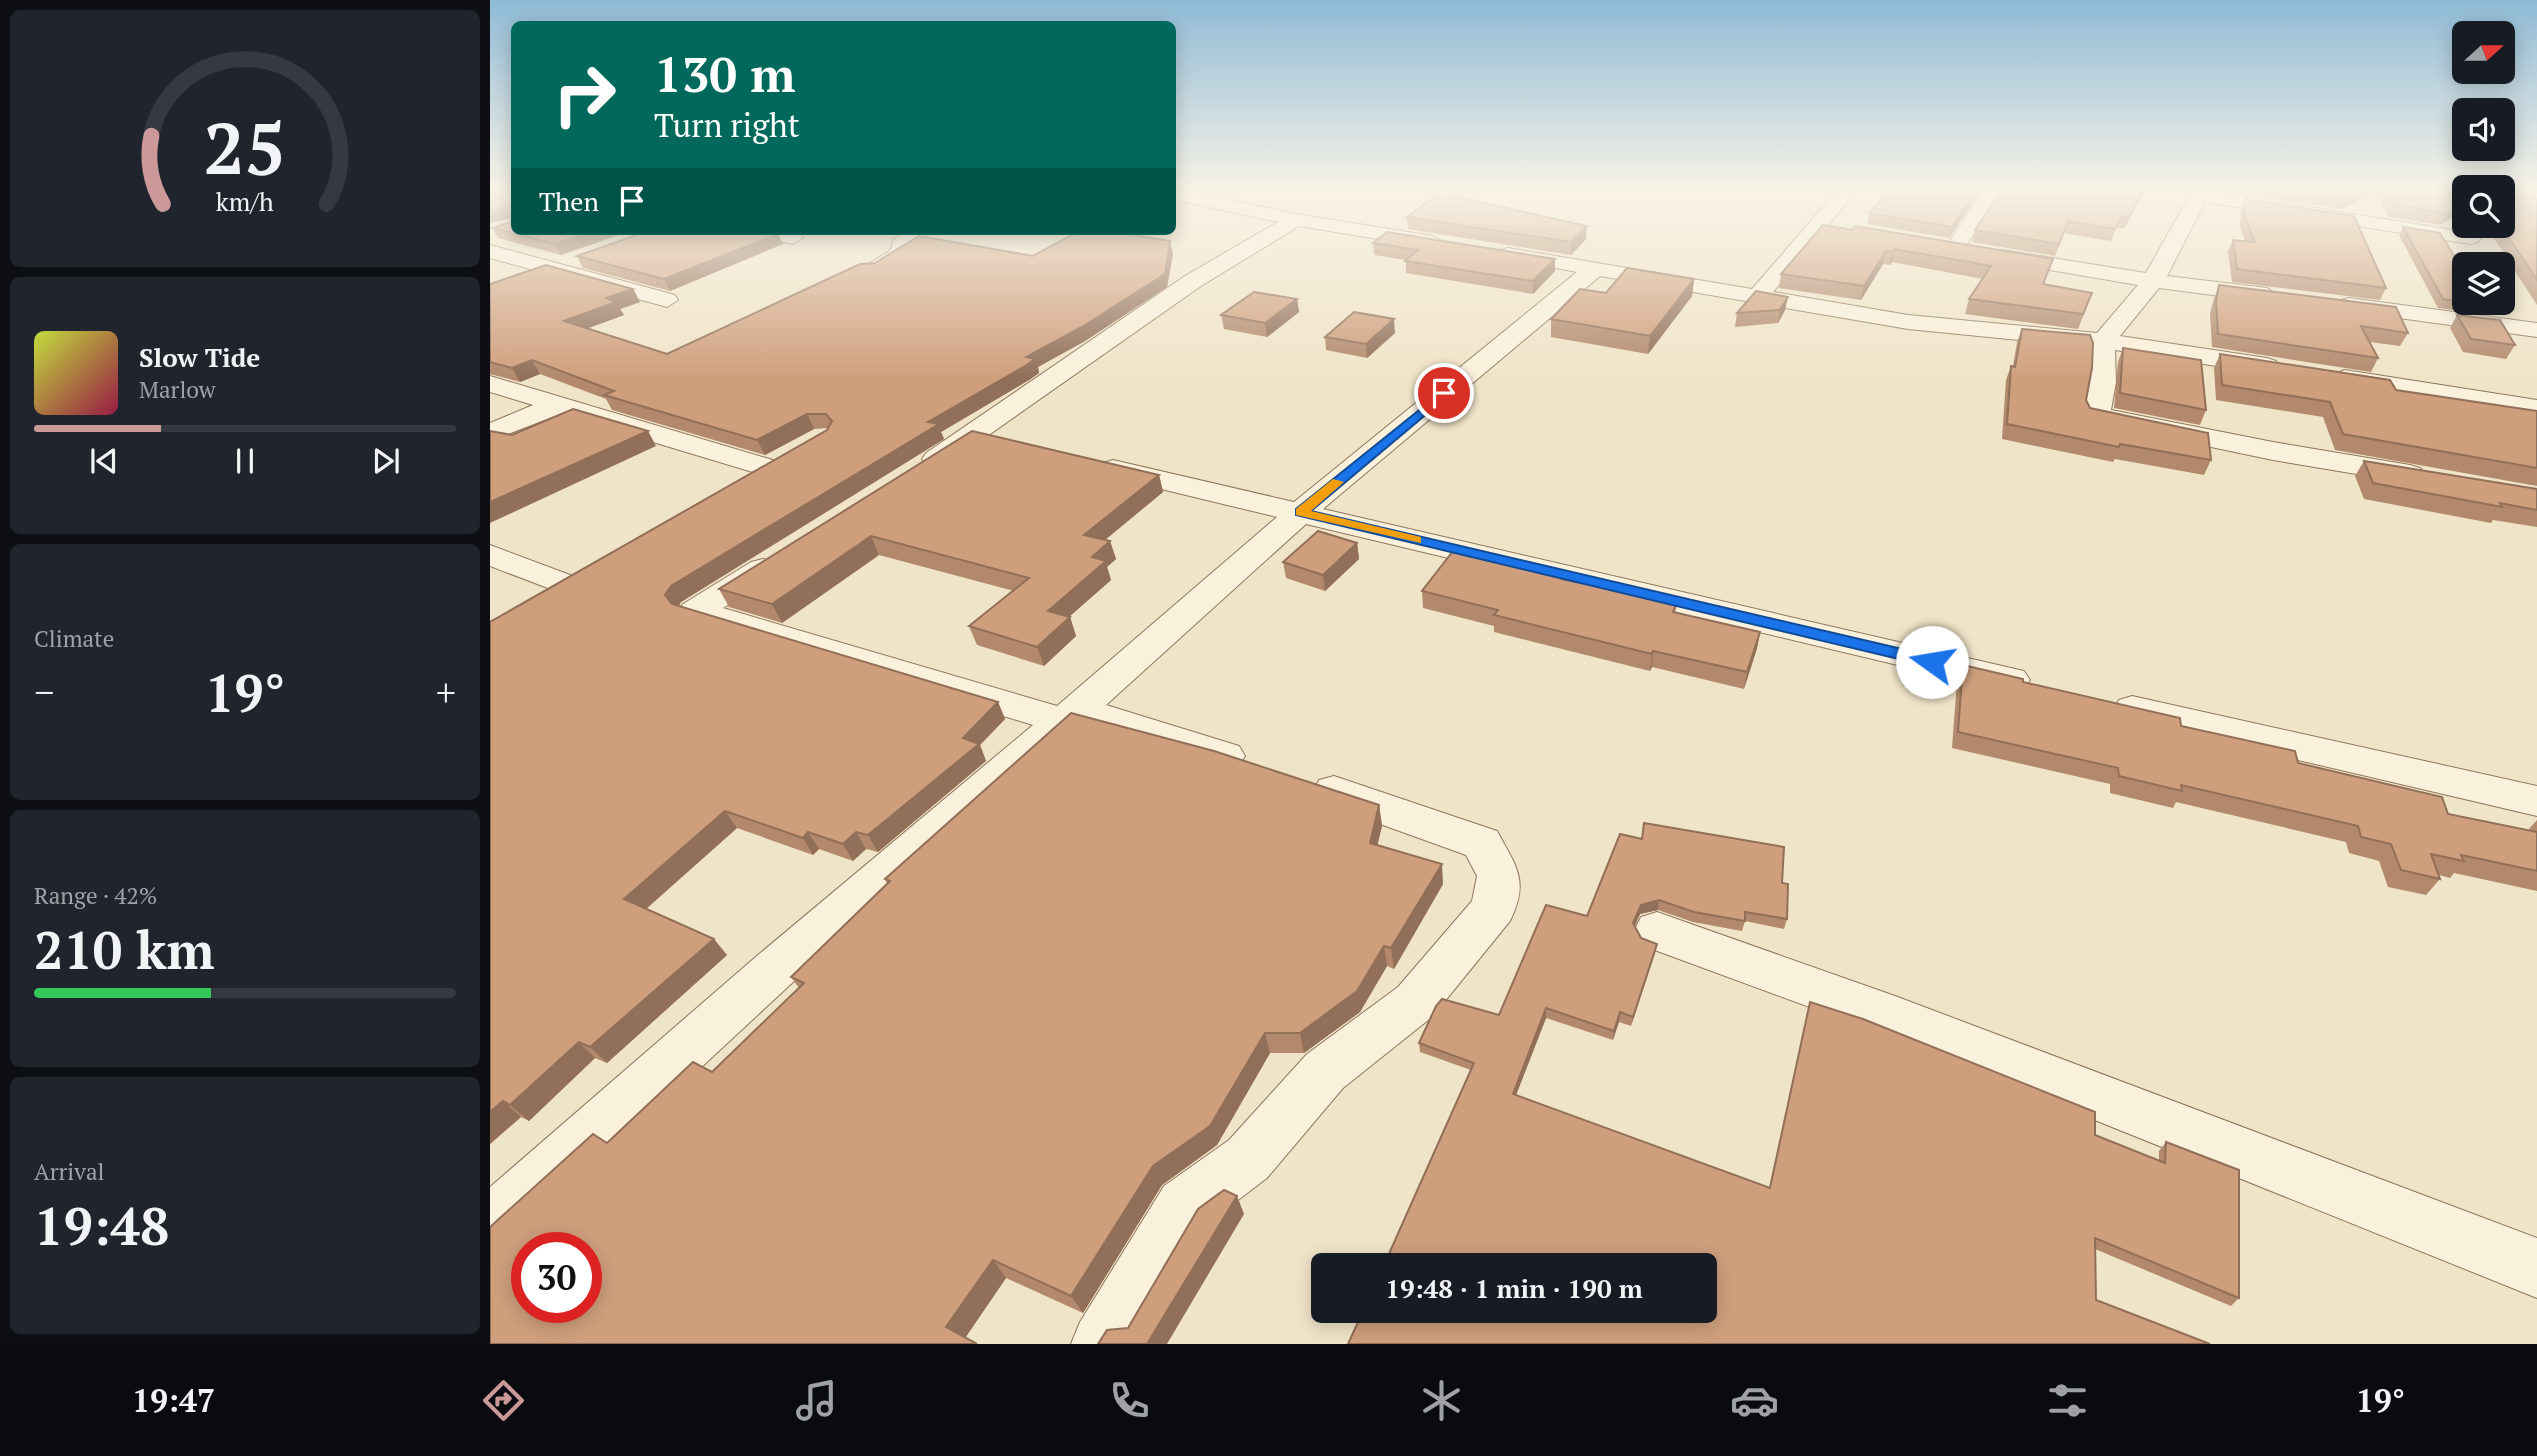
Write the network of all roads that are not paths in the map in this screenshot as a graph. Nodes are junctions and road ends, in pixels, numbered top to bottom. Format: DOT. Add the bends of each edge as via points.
graph roads {
  1 [pos="499,254"];
  2 [pos="900,254"];
  3 [pos="1239,254"];
  4 [pos="1510,254"];
  5 [pos="1794,254"];
  6 [pos="1989,254"];
  7 [pos="2167,254"];
  8 [pos="584,257"];
  9 [pos="1596,268"];
  10 [pos="547,269"];
  11 [pos="871,269"];
  12 [pos="2152,281"];
  13 [pos="513,282"];
  14 [pos="1759,294"];
  15 [pos="2288,298"];
  16 [pos="667,300"];
  17 [pos="2329,303"];
  18 [pos="2537,330"];
  19 [pos="2103,341"];
  20 [pos="2289,369"];
  21 [pos="2316,374"];
  22 [pos="490,384"];
  23 [pos="555,406"];
  24 [pos="2537,408"];
  25 [pos="490,433"];
  26 [pos="974,436"];
  27 [pos="1013,445"];
  28 [pos="1092,464"];
  29 [pos="916,472"];
  30 [pos="2433,478"];
  31 [pos="731,488"];
  32 [pos="1301,512"];
  33 [pos="788,553"];
  34 [pos="490,555"];
  35 [pos="533,603"];
  36 [pos="2040,687"];
  37 [pos="2094,700"];
  38 [pos="1069,715"];
  39 [pos="2537,801"];
  40 [pos="1657,931"];
  41 [pos="490,1225"];
  42 [pos="2537,1268"];
  43 [pos="1102,1344"];
  1 -- 10 [label="street"];
  2 -- 11 [label="street"];
  3 -- 26 [label="street" via="1127,325"];
  4 -- 9 [label="street"];
  5 -- 14 [label="street"];
  6 -- 12 [label="street"];
  7 -- 12 [label="street"];
  8 -- 10 [label="street"];
  9 -- 14 [label="street"];
  9 -- 32 [label="street"];
  10 -- 13 [label="street"];
  10 -- 16 [label="street"];
  12 -- 15 [label="street"];
  12 -- 19 [label="street"];
  14 -- 19 [label="street" via="1908,322"];
  17 -- 18 [label="street"];
  19 -- 20 [label="street"];
  19 -- 30 [label="street" via="2097,415"];
  21 -- 24 [label="street"];
  22 -- 23 [label="street"];
  23 -- 25 [label="street"];
  23 -- 31 [label="street" via="777,461"];
  26 -- 27 [label="street"];
  26 -- 29 [label="street"];
  28 -- 32 [label="street"];
  32 -- 36 [label="street"];
  32 -- 38 [label="street"];
  33 -- 38 [label="street" via="695,611"];
  34 -- 35 [label="street" via="578,578"];
  37 -- 39 [label="street"];
  38 -- 41 [label="street" via="775,969"];
  38 -- 43 [label="street" via="1274,772 1482,843 1499,876 1494,908 1415,1002 1325,1071 1248,1159 1184,1206"];
  40 -- 42 [label="street" via="1891,1016"];
}
